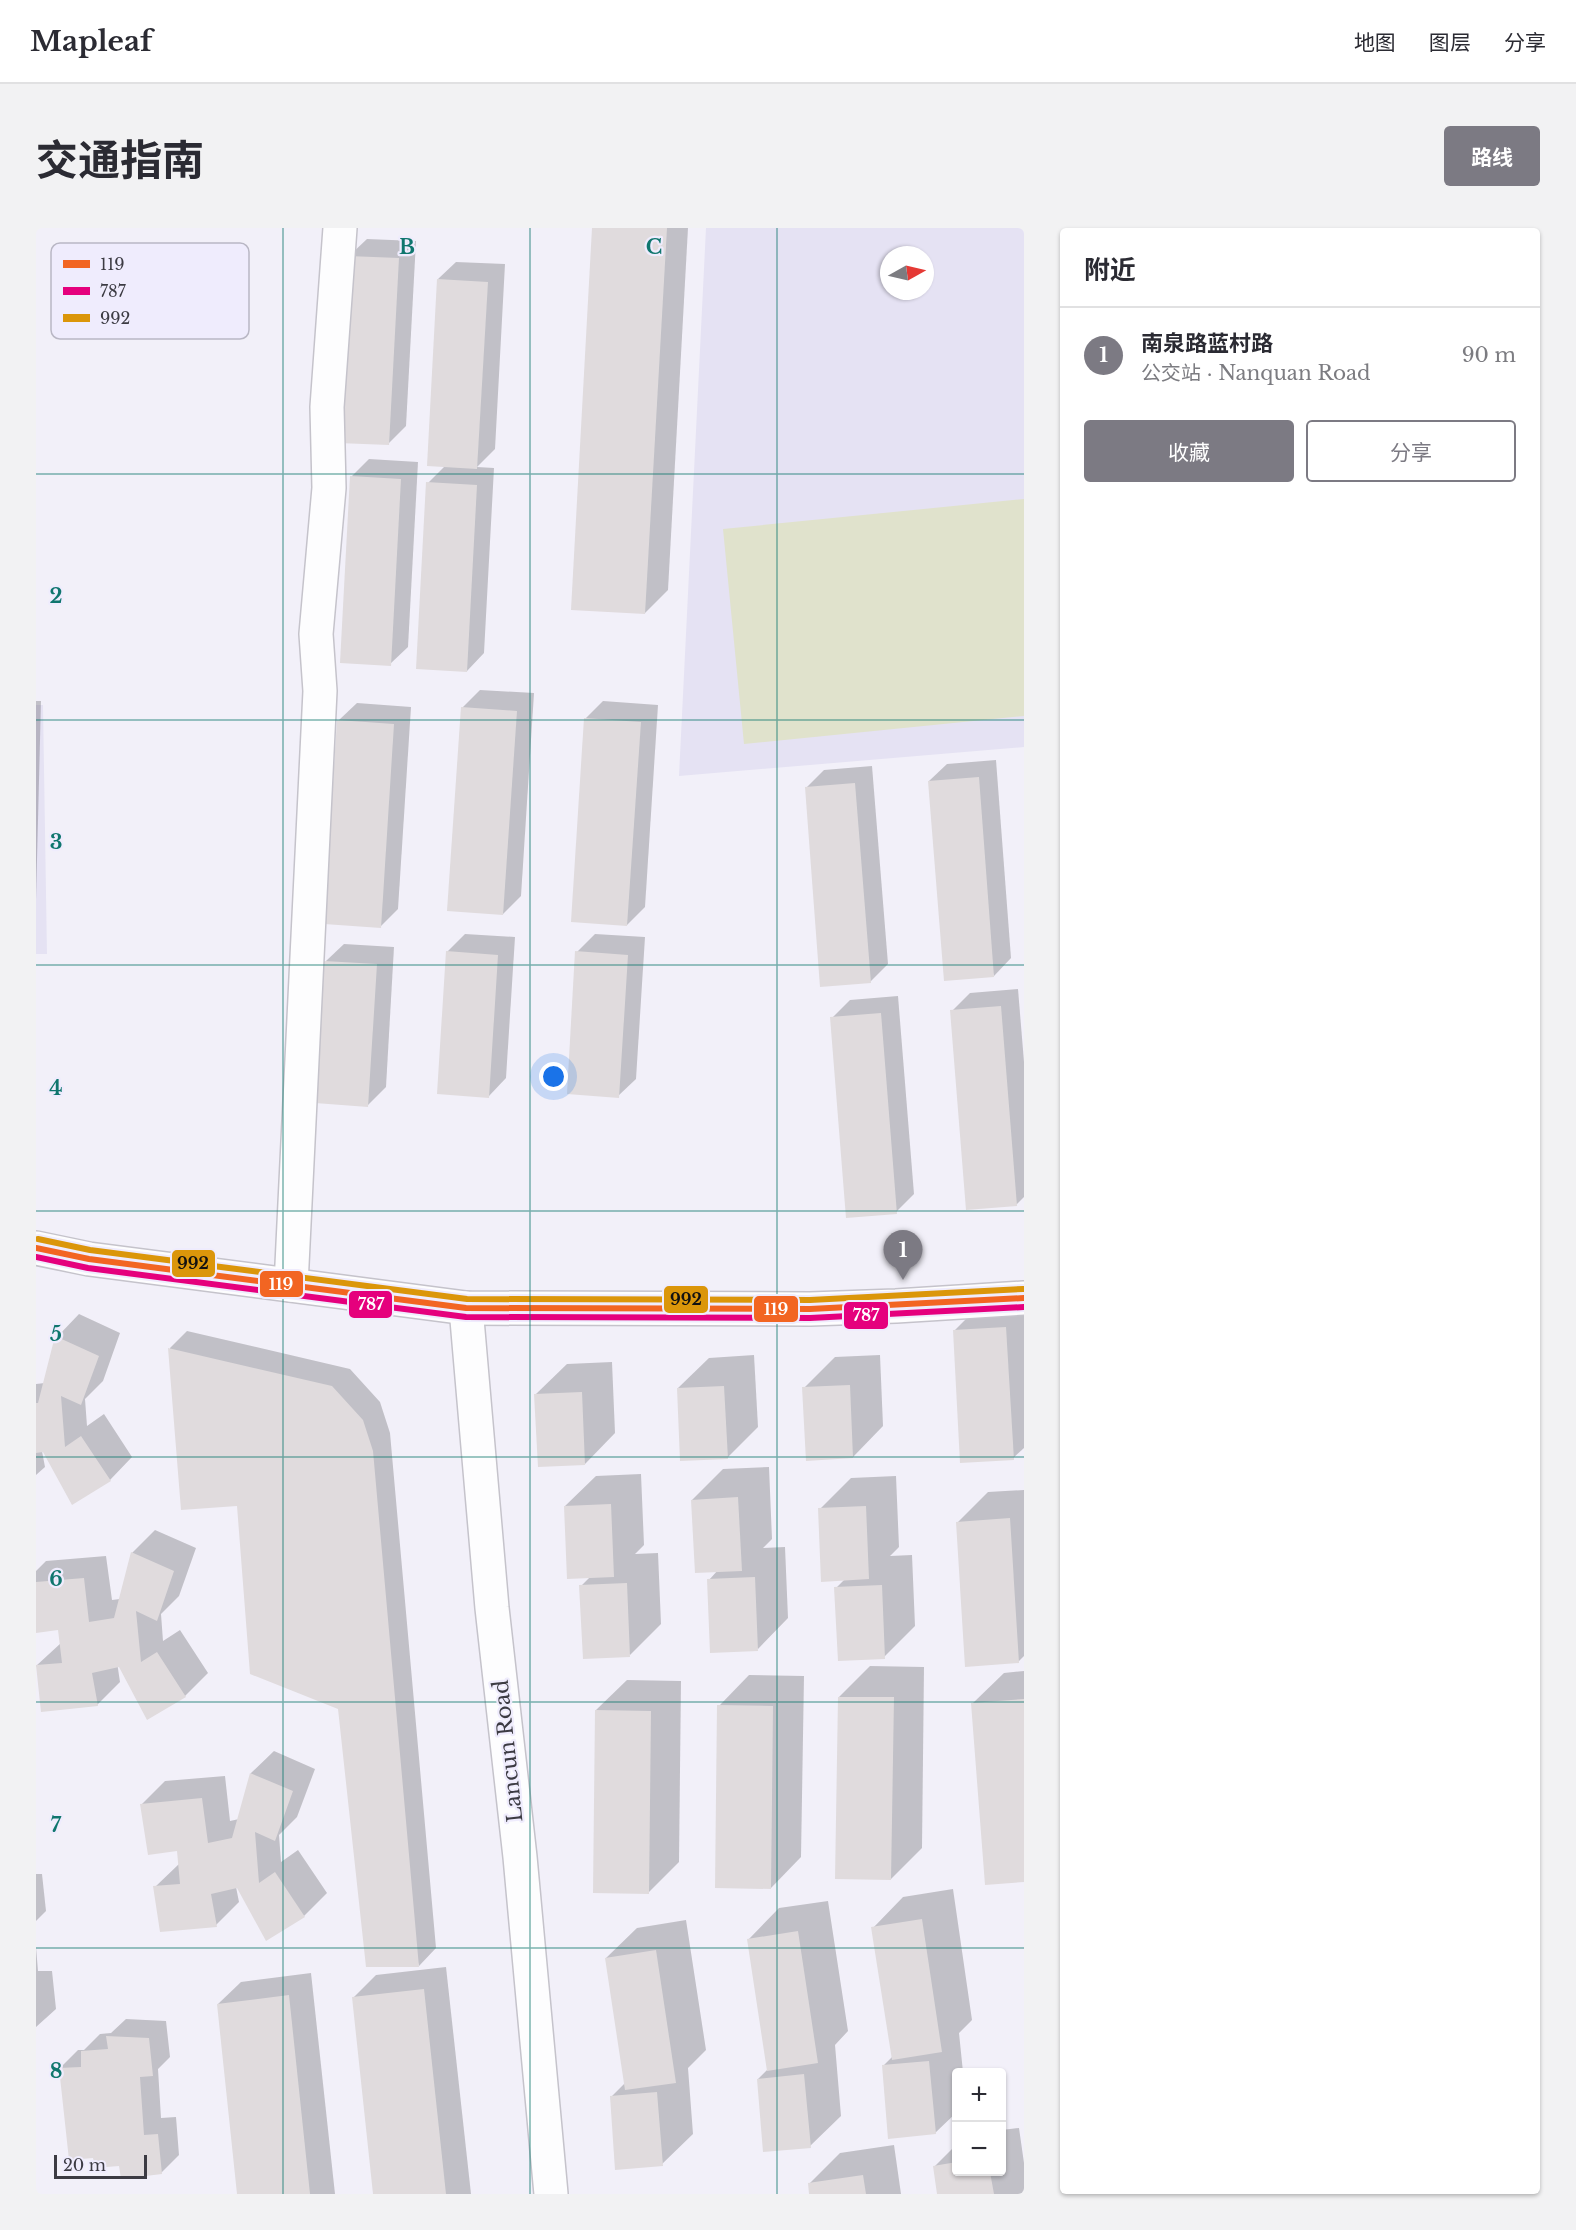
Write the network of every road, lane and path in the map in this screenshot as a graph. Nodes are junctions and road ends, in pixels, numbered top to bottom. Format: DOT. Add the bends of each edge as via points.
graph roads {
  1 [pos="340,228"];
  2 [pos="36,1248"];
  3 [pos="291,1285"];
  4 [pos="1024,1298"];
  5 [pos="466,1308"];
  6 [pos="551,2194"];
  1 -- 3 [label="street" via="327,407 329,489 316,633 320,691"];
  2 -- 3 [label="street" via="89,1259"];
  3 -- 5 [label="street"];
  4 -- 5 [label="street" via="810,1309"];
  5 -- 6 [label="street, Lancun Road"];
}
